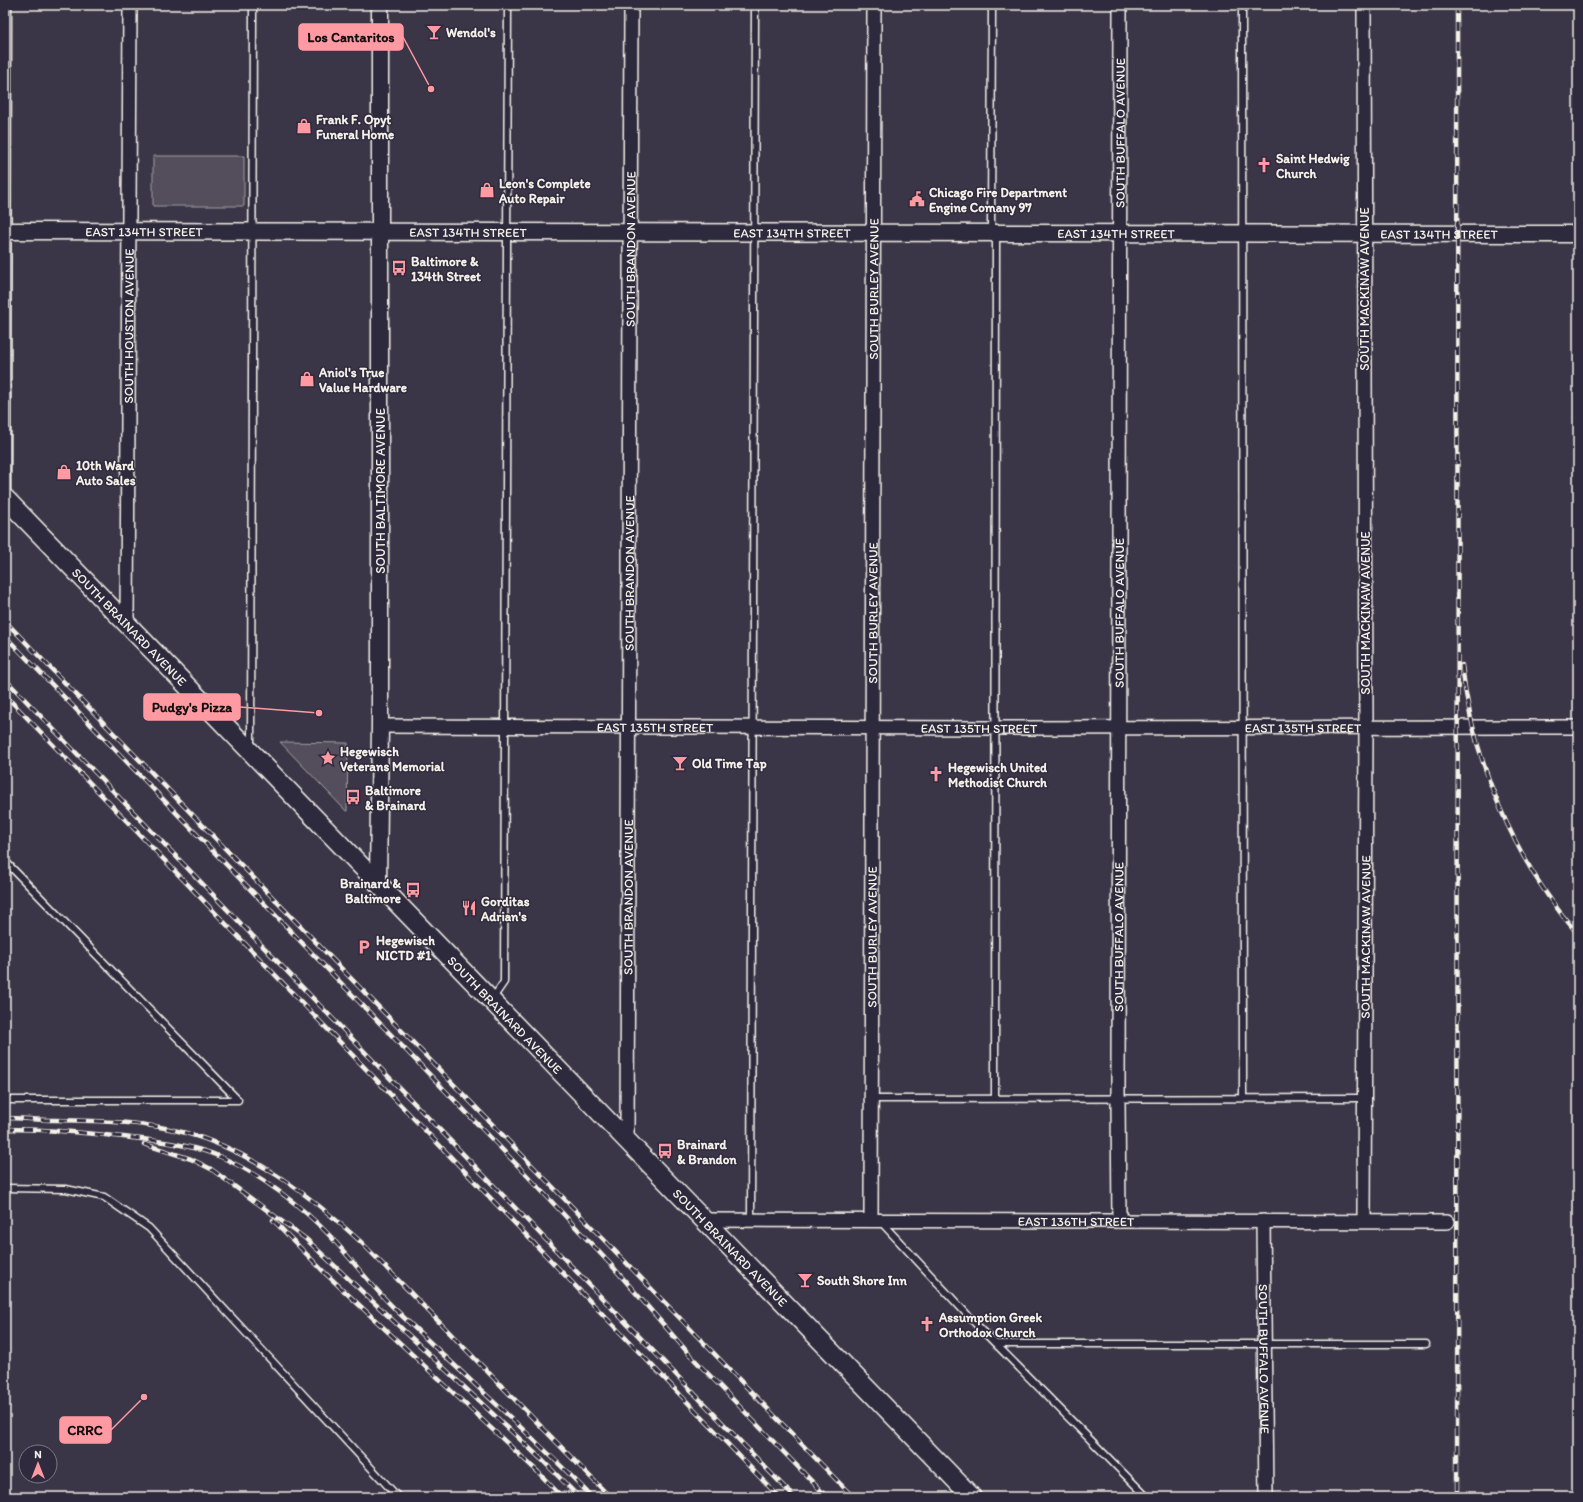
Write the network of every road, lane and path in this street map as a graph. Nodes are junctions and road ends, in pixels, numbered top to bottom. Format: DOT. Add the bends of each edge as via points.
graph roads {
  1 [pos="8,5"];
  2 [pos="130,5"];
  3 [pos="253,5"];
  4 [pos="380,5"];
  5 [pos="508,5"];
  6 [pos="631,5"];
  7 [pos="755,5"];
  8 [pos="874,5"];
  9 [pos="992,5"];
  10 [pos="1120,5"];
  11 [pos="1242,5"];
  12 [pos="1364,5"];
  13 [pos="6,231"];
  14 [pos="129,231"];
  15 [pos="252,231"];
  16 [pos="380,231"];
  17 [pos="508,231"];
  18 [pos="631,232"];
  19 [pos="754,232"];
  20 [pos="874,232"];
  21 [pos="993,232"];
  22 [pos="1120,232"];
  23 [pos="1242,233"];
  24 [pos="1363,233"];
  25 [pos="1578,234"];
  26 [pos="6,499"];
  27 [pos="127,624"];
  28 [pos="380,726"];
  29 [pos="506,726"];
  30 [pos="630,726"];
  31 [pos="753,726"];
  32 [pos="1243,727"];
  33 [pos="1366,727"];
  34 [pos="1578,727"];
  35 [pos="872,728"];
  36 [pos="995,728"];
  37 [pos="1119,728"];
  38 [pos="251,751"];
  39 [pos="5,861"];
  40 [pos="378,882"];
  41 [pos="492,1000"];
  42 [pos="1243,1098"];
  43 [pos="1364,1098"];
  44 [pos="872,1099"];
  45 [pos="995,1099"];
  46 [pos="1118,1099"];
  47 [pos="5,1100"];
  48 [pos="627,1140"];
  49 [pos="5,1188"];
  50 [pos="705,1220"];
  51 [pos="751,1220"];
  52 [pos="875,1220"];
  53 [pos="1119,1221"];
  54 [pos="1263,1221"];
  55 [pos="1364,1221"];
  56 [pos="1447,1222"];
  57 [pos="998,1344"];
  58 [pos="1264,1344"];
  59 [pos="1426,1344"];
  60 [pos="1138,1488"];
  61 [pos="398,1497"];
  62 [pos="972,1497"];
  63 [pos="1138,1497"];
  64 [pos="1147,1497"];
  65 [pos="1266,1497"];
  1 -- 13 [label="lane"];
  2 -- 14 [label="street, SOUTH HOUSTON AVENUE"];
  3 -- 15 [label="lane"];
  4 -- 16 [label="street, SOUTH BALTIMORE AVENUE"];
  5 -- 17 [label="lane"];
  6 -- 18 [label="street, SOUTH BRANDON AVENUE"];
  7 -- 19 [label="lane"];
  8 -- 20 [label="street, SOUTH BURLEY AVENUE"];
  9 -- 21 [label="lane"];
  10 -- 22 [label="street, SOUTH BUFFALO AVENUE"];
  11 -- 23 [label="lane"];
  12 -- 24 [label="street, SOUTH MACKINAW AVENUE"];
  13 -- 14 [label="street, EAST 134TH STREET"];
  13 -- 26 [label="lane"];
  14 -- 15 [label="street, EAST 134TH STREET"];
  14 -- 27 [label="street, SOUTH HOUSTON AVENUE"];
  15 -- 16 [label="street, EAST 134TH STREET"];
  15 -- 38 [label="lane"];
  16 -- 17 [label="street, EAST 134TH STREET"];
  16 -- 28 [label="street, SOUTH BALTIMORE AVENUE"];
  17 -- 18 [label="street, EAST 134TH STREET"];
  17 -- 29 [label="lane"];
  18 -- 19 [label="street, EAST 134TH STREET"];
  18 -- 30 [label="street, SOUTH BRANDON AVENUE"];
  19 -- 20 [label="street, EAST 134TH STREET"];
  19 -- 31 [label="lane"];
  20 -- 21 [label="street, EAST 134TH STREET"];
  20 -- 35 [label="street, SOUTH BURLEY AVENUE"];
  21 -- 22 [label="street, EAST 134TH STREET"];
  21 -- 36 [label="lane"];
  22 -- 23 [label="street, EAST 134TH STREET"];
  22 -- 37 [label="street, SOUTH BUFFALO AVENUE"];
  23 -- 24 [label="street, EAST 134TH STREET"];
  23 -- 32 [label="lane"];
  24 -- 25 [label="street, EAST 134TH STREET"];
  24 -- 33 [label="street, SOUTH MACKINAW AVENUE"];
  26 -- 27 [label="main road, SOUTH BRAINARD AVENUE"];
  27 -- 38 [label="main road, SOUTH BRAINARD AVENUE"];
  28 -- 29 [label="street, EAST 135TH STREET"];
  28 -- 40 [label="street, SOUTH BALTIMORE AVENUE"];
  29 -- 30 [label="street, EAST 135TH STREET"];
  29 -- 41 [label="lane" via="504,982"];
  30 -- 31 [label="street, EAST 135TH STREET"];
  30 -- 48 [label="street, SOUTH BRANDON AVENUE"];
  31 -- 35 [label="street, EAST 135TH STREET"];
  31 -- 51 [label="lane"];
  32 -- 33 [label="street, EAST 135TH STREET"];
  32 -- 37 [label="street, EAST 135TH STREET"];
  32 -- 42 [label="lane"];
  33 -- 34 [label="street, EAST 135TH STREET"];
  33 -- 43 [label="street, SOUTH MACKINAW AVENUE"];
  35 -- 36 [label="street, EAST 135TH STREET"];
  35 -- 44 [label="street, SOUTH BURLEY AVENUE"];
  36 -- 37 [label="street, EAST 135TH STREET"];
  36 -- 45 [label="lane"];
  37 -- 46 [label="street, SOUTH BUFFALO AVENUE"];
  38 -- 40 [label="main road, SOUTH BRAINARD AVENUE"];
  39 -- 47 [label="lane" via="238,1100"];
  40 -- 41 [label="main road, SOUTH BRAINARD AVENUE"];
  41 -- 48 [label="main road, SOUTH BRAINARD AVENUE"];
  42 -- 43 [label="lane"];
  42 -- 46 [label="lane"];
  43 -- 55 [label="street, SOUTH MACKINAW AVENUE"];
  44 -- 45 [label="lane"];
  44 -- 52 [label="street, SOUTH BURLEY AVENUE"];
  45 -- 46 [label="lane"];
  46 -- 53 [label="street, SOUTH BUFFALO AVENUE"];
  48 -- 50 [label="main road, SOUTH BRAINARD AVENUE"];
  49 -- 61 [label="lane" via="66,1189 104,1197 149,1228"];
  50 -- 51 [label="street, EAST 136TH STREET"];
  50 -- 62 [label="main road, SOUTH BRAINARD AVENUE"];
  51 -- 52 [label="street, EAST 136TH STREET"];
  52 -- 53 [label="street, EAST 136TH STREET"];
  52 -- 57 [label="lane"];
  53 -- 54 [label="street, EAST 136TH STREET"];
  54 -- 55 [label="street, EAST 136TH STREET"];
  54 -- 58 [label="street, SOUTH BUFFALO AVENUE"];
  55 -- 56 [label="street, EAST 136TH STREET"];
  57 -- 58 [label="lane"];
  57 -- 60 [label="lane"];
  58 -- 59 [label="lane"];
  58 -- 65 [label="street, SOUTH BUFFALO AVENUE"];
  60 -- 63 [label="lane"];
  60 -- 64 [label="lane"];
}
